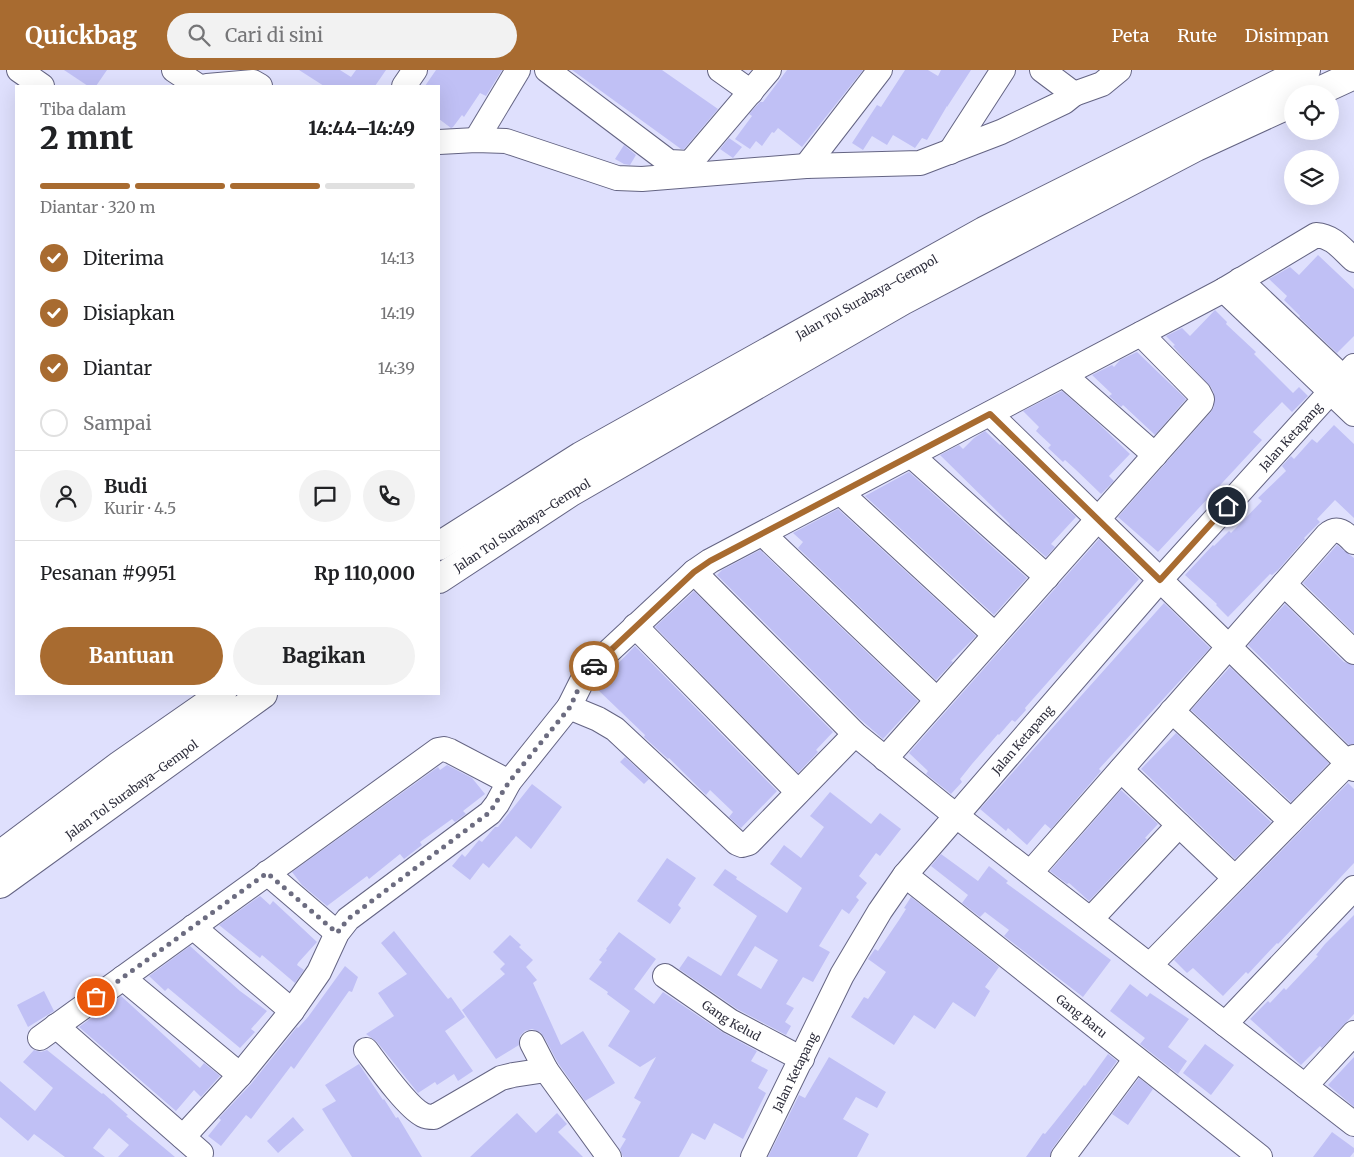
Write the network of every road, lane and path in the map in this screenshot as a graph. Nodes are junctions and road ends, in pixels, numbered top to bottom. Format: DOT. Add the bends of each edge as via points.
graph roads {
  1 [pos="19,70"];
  2 [pos="174,70"];
  3 [pos="415,70"];
  4 [pos="518,70"];
  5 [pos="546,70"];
  6 [pos="720,70"];
  7 [pos="769,70"];
  8 [pos="880,70"];
  9 [pos="1003,70"];
  10 [pos="1042,70"];
  11 [pos="1119,70"];
  12 [pos="1306,70"];
  13 [pos="1354,75"];
  14 [pos="260,79"];
  15 [pos="210,82"];
  16 [pos="41,85"];
  17 [pos="405,85"];
  18 [pos="1332,85"];
  19 [pos="752,92"];
  20 [pos="1074,94"];
  21 [pos="1284,107"];
  22 [pos="476,140"];
  23 [pos="440,142"];
  24 [pos="950,152"];
  25 [pos="806,166"];
  26 [pos="688,169"];
  27 [pos="1354,260"];
  28 [pos="1232,285"];
  29 [pos="1141,334"];
  30 [pos="1064,375"];
  31 [pos="1346,381"];
  32 [pos="990,414"];
  33 [pos="1354,414"];
  34 [pos="1155,455"];
  35 [pos="912,456"];
  36 [pos="841,494"];
  37 [pos="1098,519"];
  38 [pos="763,534"];
  39 [pos="1354,542"];
  40 [pos="440,545"];
  41 [pos="694,572"];
  42 [pos="1047,577"];
  43 [pos="440,578"];
  44 [pos="1160,580"];
  45 [pos="1284,584"];
  46 [pos="635,626"];
  47 [pos="995,635"];
  48 [pos="1229,647"];
  49 [pos="1354,652"];
  50 [pos="221,695"];
  51 [pos="262,695"];
  52 [pos="938,700"];
  53 [pos="570,707"];
  54 [pos="1172,711"];
  55 [pos="855,734"];
  56 [pos="885,759"];
  57 [pos="1352,763"];
  58 [pos="1121,770"];
  59 [pos="509,782"];
  60 [pos="798,792"];
  61 [pos="956,815"];
  62 [pos="1291,821"];
  63 [pos="1179,825"];
  64 [pos="0,855"];
  65 [pos="1031,872"];
  66 [pos="267,873"];
  67 [pos="905,875"];
  68 [pos="1235,878"];
  69 [pos="0,884"];
  70 [pos="1354,888"];
  71 [pos="1091,919"];
  72 [pos="193,927"];
  73 [pos="337,933"];
  74 [pos="1150,965"];
  75 [pos="665,976"];
  76 [pos="123,978"];
  77 [pos="292,1011"];
  78 [pos="1225,1024"];
  79 [pos="1354,1033"];
  80 [pos="532,1043"];
  81 [pos="366,1050"];
  82 [pos="802,1059"];
  83 [pos="1136,1059"];
  84 [pos="546,1070"];
  85 [pos="240,1075"];
  86 [pos="1305,1086"];
  87 [pos="1354,1124"];
  88 [pos="183,1137"];
  89 [pos="201,1153"];
  90 [pos="609,1157"];
  91 [pos="753,1157"];
  92 [pos="1063,1157"];
  93 [pos="1260,1157"];
  1 -- 16 [label="street"];
  2 -- 15 [label="street"];
  3 -- 17 [label="street"];
  4 -- 22 [label="street"];
  5 -- 26 [label="street" via="669,162"];
  6 -- 19 [label="street"];
  7 -- 19 [label="street"];
  8 -- 25 [label="street"];
  9 -- 24 [label="street"];
  10 -- 20 [label="street"];
  11 -- 20 [label="street" via="1102,84"];
  12 -- 40 [label="highway, Jalan Tol Surabaya–Gempol" via="976,236 581,456"];
  13 -- 18 [label="highway"];
  14 -- 15 [label="street"];
  19 -- 26 [label="street"];
  20 -- 24 [label="street" via="1001,132"];
  21 -- 43 [label="highway, Jalan Tol Surabaya–Gempol" via="1196,147 902,301 571,492"];
  22 -- 23 [label="street"];
  22 -- 26 [label="street" via="506,141 617,178 642,179"];
  24 -- 25 [label="street" via="920,163"];
  25 -- 26 [label="street"];
  27 -- 28 [label="street" via="1334,240 1316,235"];
  28 -- 29 [label="street"];
  28 -- 31 [label="street"];
  29 -- 30 [label="street"];
  29 -- 34 [label="street" via="1202,399"];
  30 -- 32 [label="street"];
  30 -- 34 [label="street"];
  31 -- 33 [label="street"];
  31 -- 44 [label="street, Jalan Ketapang"];
  32 -- 35 [label="street"];
  32 -- 37 [label="street"];
  34 -- 37 [label="street"];
  35 -- 36 [label="street"];
  35 -- 42 [label="street"];
  36 -- 38 [label="street"];
  36 -- 47 [label="street"];
  37 -- 42 [label="street"];
  37 -- 44 [label="street"];
  38 -- 41 [label="street"];
  38 -- 52 [label="street"];
  39 -- 45 [label="street" via="1344,532 1331,532"];
  41 -- 46 [label="street"];
  41 -- 55 [label="street"];
  42 -- 47 [label="street"];
  44 -- 48 [label="street"];
  44 -- 61 [label="street, Jalan Ketapang"];
  45 -- 48 [label="street"];
  45 -- 49 [label="street"];
  46 -- 53 [label="street" via="592,667"];
  46 -- 60 [label="street"];
  47 -- 52 [label="street"];
  48 -- 54 [label="street"];
  48 -- 57 [label="street"];
  50 -- 64 [label="highway, Jalan Tol Surabaya–Gempol"];
  51 -- 69 [label="highway, Jalan Tol Surabaya–Gempol"];
  52 -- 56 [label="street"];
  53 -- 59 [label="street"];
  53 -- 60 [label="street" via="614,730 742,845 749,843"];
  54 -- 58 [label="street"];
  54 -- 62 [label="street"];
  55 -- 56 [label="street"];
  55 -- 60 [label="street"];
  56 -- 61 [label="street"];
  57 -- 62 [label="street"];
  58 -- 63 [label="street"];
  58 -- 65 [label="street"];
  59 -- 66 [label="street" via="450,751 438,750"];
  59 -- 73 [label="street" via="490,812 348,919"];
  61 -- 65 [label="street"];
  61 -- 67 [label="street, Jalan Ketapang"];
  62 -- 68 [label="street"];
  63 -- 68 [label="street"];
  63 -- 71 [label="street"];
  65 -- 71 [label="street"];
  66 -- 72 [label="street"];
  66 -- 73 [label="street"];
  67 -- 82 [label="street, Jalan Ketapang" via="842,975"];
  67 -- 83 [label="street, Gang Baru"];
  68 -- 74 [label="street"];
  70 -- 78 [label="street"];
  71 -- 74 [label="street"];
  72 -- 76 [label="street"];
  72 -- 77 [label="street"];
  73 -- 77 [label="street" via="319,972"];
  74 -- 78 [label="street"];
  75 -- 82 [label="street, Gang Kelud" via="730,1021"];
  76 -- 85 [label="street"];
  76 -- 88 [label="street" via="48,1032"];
  77 -- 85 [label="street"];
  78 -- 86 [label="street"];
  79 -- 86 [label="street"];
  80 -- 84 [label="street"];
  81 -- 84 [label="street" via="410,1106 428,1118 506,1076"];
  82 -- 91 [label="street, Jalan Ketapang"];
  83 -- 92 [label="street"];
  83 -- 93 [label="street, Gang Baru"];
  84 -- 90 [label="street"];
  85 -- 88 [label="street"];
  86 -- 87 [label="street"];
  88 -- 89 [label="street"];
}
